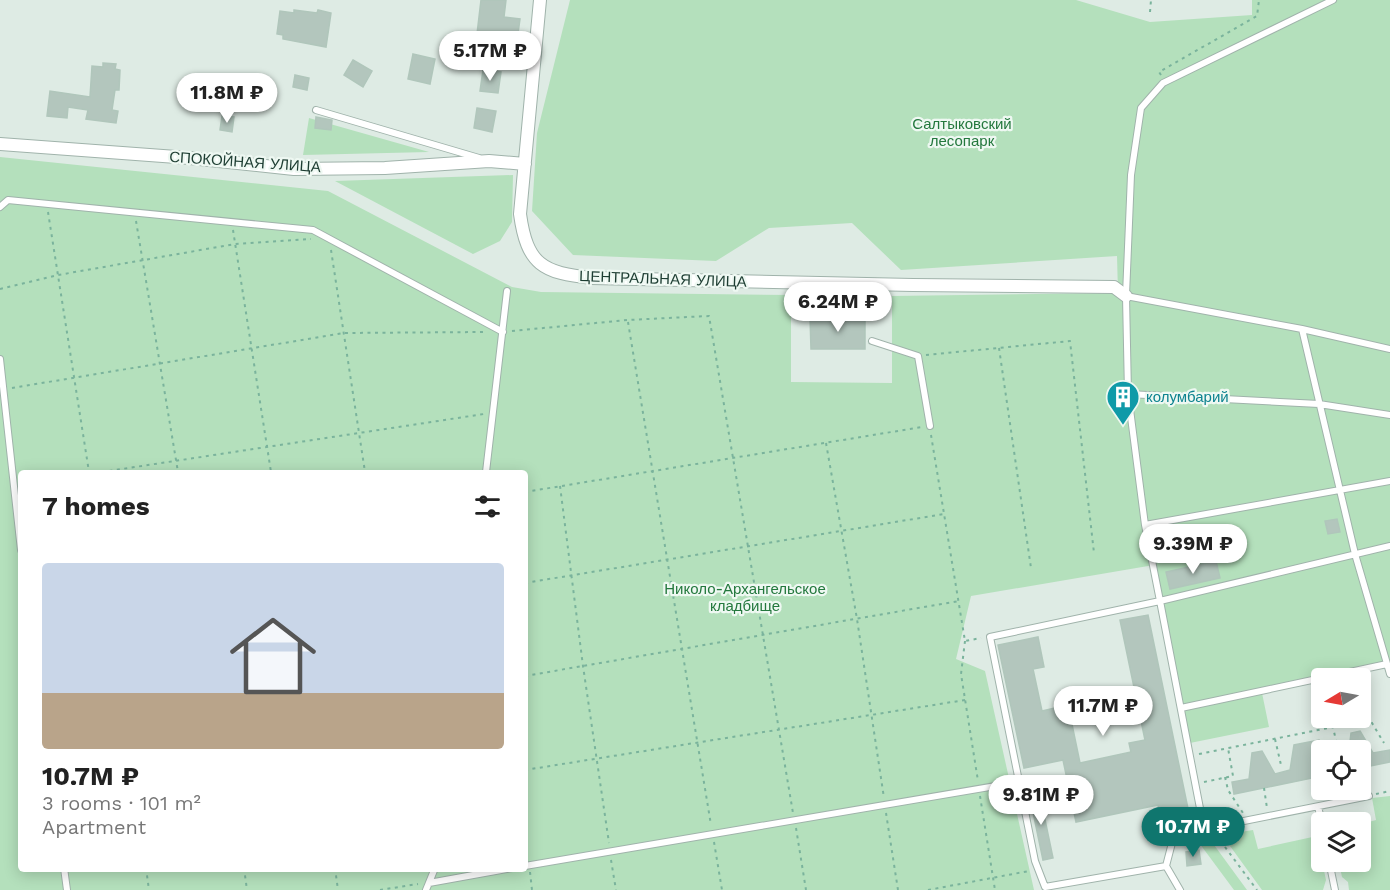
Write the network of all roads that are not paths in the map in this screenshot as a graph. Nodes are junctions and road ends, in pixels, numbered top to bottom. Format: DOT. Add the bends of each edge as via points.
graph roads {
  1 [pos="540,0"];
  2 [pos="1333,0"];
  3 [pos="316,110"];
  4 [pos="0,144"];
  5 [pos="489,160"];
  6 [pos="525,164"];
  7 [pos="0,207"];
  8 [pos="507,291"];
  9 [pos="1126,296"];
  10 [pos="1302,329"];
  11 [pos="503,332"];
  12 [pos="872,341"];
  13 [pos="1390,349"];
  14 [pos="0,359"];
  15 [pos="1128,394"];
  16 [pos="1319,404"];
  17 [pos="1390,415"];
  18 [pos="930,426"];
  19 [pos="486,470"];
  20 [pos="1390,482"];
  21 [pos="1339,490"];
  22 [pos="18,523"];
  23 [pos="1145,525"];
  24 [pos="1390,546"];
  25 [pos="1355,554"];
  26 [pos="1160,601"];
  27 [pos="1387,664"];
  28 [pos="1390,674"];
  29 [pos="1181,708"];
  30 [pos="1019,782"];
  31 [pos="1348,800"];
  32 [pos="1318,807"];
  33 [pos="1319,812"];
  34 [pos="1207,829"];
  35 [pos="528,866"];
  36 [pos="1166,866"];
  37 [pos="65,872"];
  38 [pos="433,872"];
  39 [pos="490,872"];
  40 [pos="1331,872"];
  41 [pos="429,883"];
  42 [pos="67,890"];
  43 [pos="426,890"];
  44 [pos="1179,890"];
  45 [pos="1335,890"];
  1 -- 6 [label="street, ЦЕНТРАЛЬНАЯ УЛИЦА"];
  2 -- 9 [label="lane" via="1163,83 1141,108 1131,175"];
  3 -- 5 [label="lane"];
  4 -- 5 [label="street, СПОКОЙНАЯ УЛИЦА" via="294,169 385,168"];
  5 -- 6 [label="street, СПОКОЙНАЯ УЛИЦА"];
  6 -- 9 [label="street, ЦЕНТРАЛЬНАЯ УЛИЦА" via="520,214 529,250 543,265 569,275 1114,287"];
  7 -- 11 [label="lane" via="8,200 313,230"];
  8 -- 11 [label="lane"];
  9 -- 10 [label="lane"];
  9 -- 15 [label="lane"];
  10 -- 13 [label="lane"];
  10 -- 16 [label="lane"];
  11 -- 19 [label="lane"];
  12 -- 18 [label="lane" via="918,356"];
  14 -- 22 [label="lane"];
  15 -- 16 [label="lane"];
  15 -- 23 [label="lane"];
  16 -- 17 [label="lane"];
  16 -- 21 [label="lane"];
  20 -- 21 [label="lane"];
  21 -- 23 [label="lane"];
  21 -- 25 [label="lane"];
  23 -- 26 [label="lane"];
  24 -- 25 [label="lane"];
  25 -- 26 [label="lane"];
  25 -- 27 [label="lane"];
  26 -- 29 [label="lane"];
  26 -- 30 [label="lane" via="990,637"];
  27 -- 28 [label="lane"];
  27 -- 29 [label="lane"];
  29 -- 34 [label="lane"];
  30 -- 35 [label="lane"];
  30 -- 36 [label="lane" via="1045,886"];
  31 -- 32 [label="lane"];
  32 -- 33 [label="lane"];
  32 -- 34 [label="lane"];
  34 -- 36 [label="lane" via="1173,838"];
  36 -- 44 [label="lane"];
  37 -- 42 [label="lane"];
  38 -- 41 [label="lane"];
  39 -- 41 [label="lane"];
  40 -- 45 [label="lane"];
  41 -- 43 [label="lane"];
}
